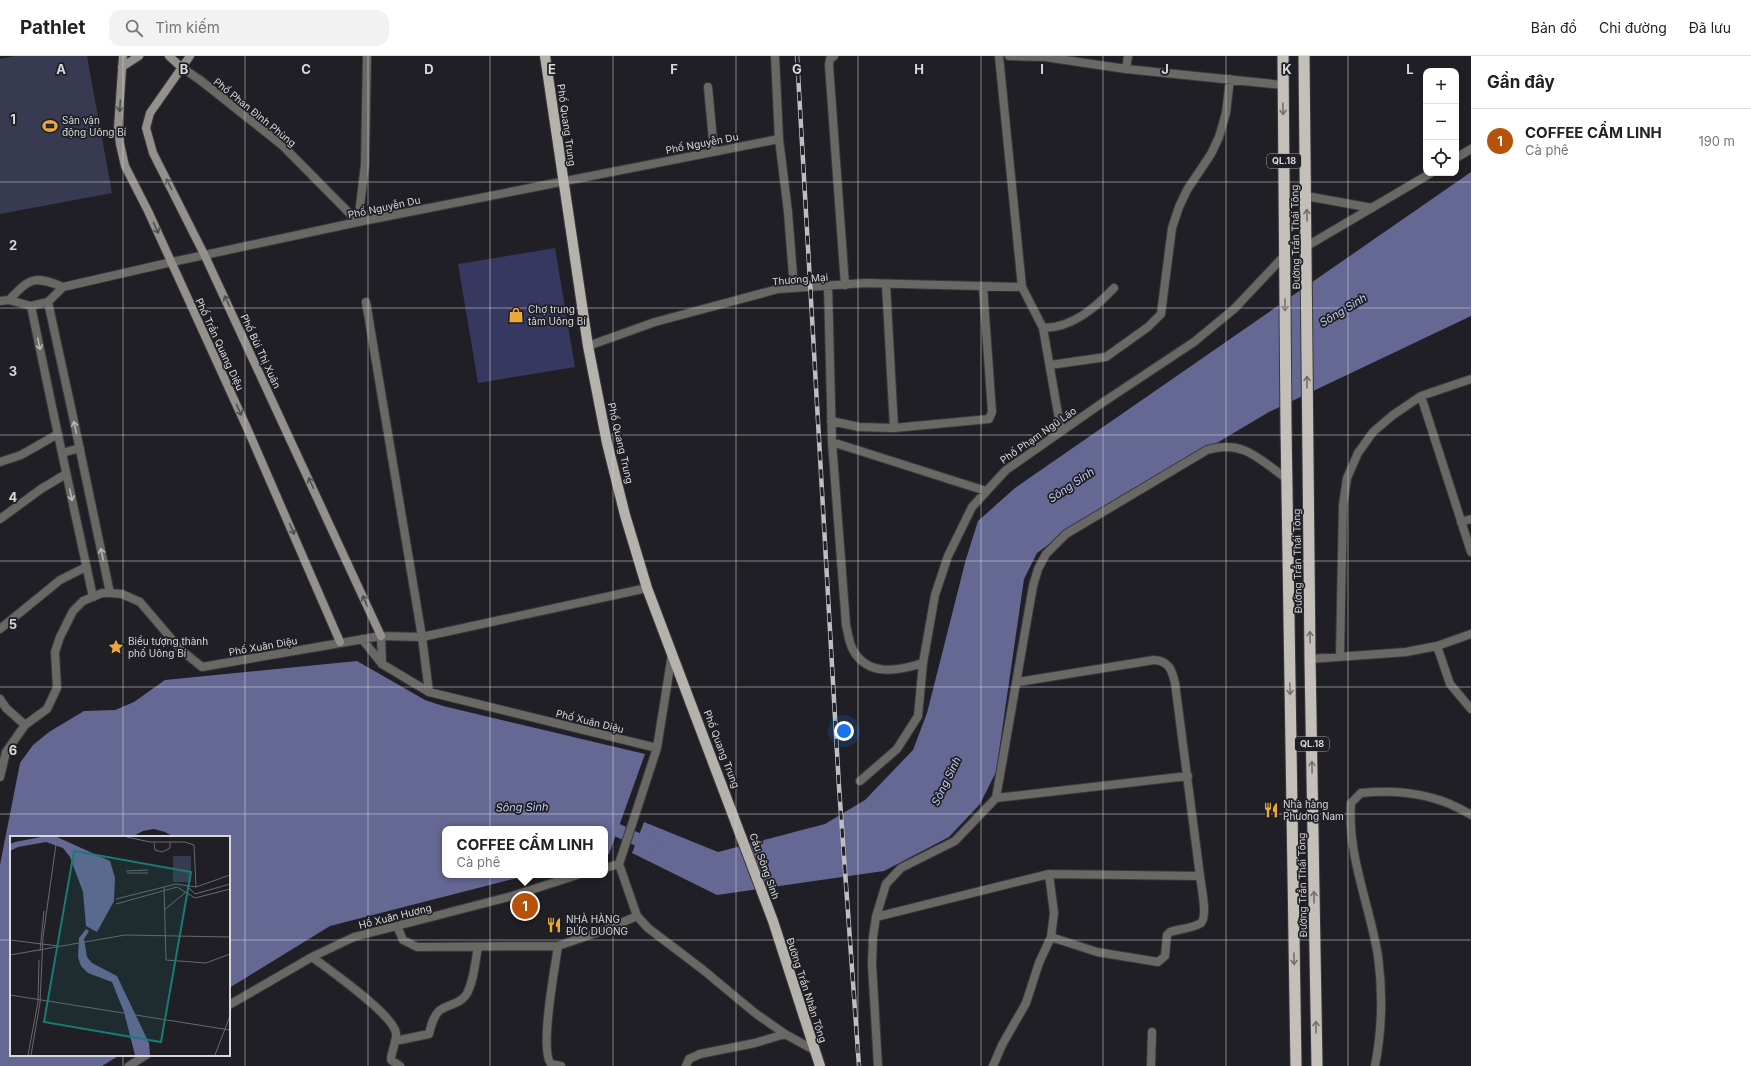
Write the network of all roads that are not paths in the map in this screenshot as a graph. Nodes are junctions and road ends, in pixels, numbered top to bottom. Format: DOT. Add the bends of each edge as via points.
graph roads {
  1 [pos="123,56"];
  2 [pos="139,56"];
  3 [pos="169,56"];
  4 [pos="190,56"];
  5 [pos="368,56"];
  6 [pos="545,56"];
  7 [pos="775,56"];
  8 [pos="834,56"];
  9 [pos="999,56"];
  10 [pos="1009,56"];
  11 [pos="1128,56"];
  12 [pos="1283,56"];
  13 [pos="1304,56"];
  14 [pos="1045,57"];
  15 [pos="122,67"];
  16 [pos="181,67"];
  17 [pos="1126,69"];
  18 [pos="1230,79"];
  19 [pos="1283,85"];
  20 [pos="708,87"];
  21 [pos="779,139"];
  22 [pos="1471,149"];
  23 [pos="714,151"];
  24 [pos="1459,156"];
  25 [pos="1426,176"];
  26 [pos="563,181"];
  27 [pos="1306,196"];
  28 [pos="1372,208"];
  29 [pos="358,222"];
  30 [pos="1307,250"];
  31 [pos="1285,255"];
  32 [pos="205,256"];
  33 [pos="172,262"];
  34 [pos="886,284"];
  35 [pos="845,285"];
  36 [pos="828,286"];
  37 [pos="63,287"];
  38 [pos="984,287"];
  39 [pos="1022,287"];
  40 [pos="794,288"];
  41 [pos="1114,288"];
  42 [pos="9,300"];
  43 [pos="0,301"];
  44 [pos="48,302"];
  45 [pos="366,302"];
  46 [pos="31,306"];
  47 [pos="1043,328"];
  48 [pos="588,346"];
  49 [pos="1050,365"];
  50 [pos="1471,380"];
  51 [pos="1421,396"];
  52 [pos="832,421"];
  53 [pos="894,428"];
  54 [pos="1061,431"];
  55 [pos="58,434"];
  56 [pos="832,442"];
  57 [pos="80,448"];
  58 [pos="62,454"];
  59 [pos="0,462"];
  60 [pos="66,474"];
  61 [pos="1287,479"];
  62 [pos="986,491"];
  63 [pos="0,519"];
  64 [pos="1471,519"];
  65 [pos="1461,522"];
  66 [pos="1471,552"];
  67 [pos="86,567"];
  68 [pos="647,588"];
  69 [pos="110,592"];
  70 [pos="93,597"];
  71 [pos="0,629"];
  72 [pos="1471,634"];
  73 [pos="381,636"];
  74 [pos="422,638"];
  75 [pos="362,639"];
  76 [pos="340,642"];
  77 [pos="1437,646"];
  78 [pos="672,651"];
  79 [pos="1340,656"];
  80 [pos="1310,658"];
  81 [pos="923,663"];
  82 [pos="382,664"];
  83 [pos="1018,682"];
  84 [pos="429,692"];
  85 [pos="0,699"];
  86 [pos="1471,709"];
  87 [pos="25,725"];
  88 [pos="657,748"];
  89 [pos="1188,776"];
  90 [pos="0,777"];
  91 [pos="860,782"];
  92 [pos="996,798"];
  93 [pos="1471,815"];
  94 [pos="735,819"];
  95 [pos="620,864"];
  96 [pos="608,867"];
  97 [pos="1049,874"];
  98 [pos="1200,876"];
  99 [pos="568,878"];
  100 [pos="637,916"];
  101 [pos="876,916"];
  102 [pos="773,921"];
  103 [pos="397,926"];
  104 [pos="1051,937"];
  105 [pos="558,946"];
  106 [pos="478,947"];
  107 [pos="312,957"];
  108 [pos="230,1004"];
  109 [pos="1152,1032"];
  110 [pos="785,1034"];
  111 [pos="395,1041"];
  112 [pos="814,1050"];
  113 [pos="144,1056"];
  114 [pos="129,1066"];
  115 [pos="400,1066"];
  116 [pos="562,1066"];
  117 [pos="686,1066"];
  118 [pos="816,1066"];
  119 [pos="820,1066"];
  120 [pos="878,1066"];
  121 [pos="993,1066"];
  122 [pos="1150,1066"];
  123 [pos="1296,1066"];
  124 [pos="1317,1066"];
  125 [pos="1375,1066"];
  1 -- 15 [label="main road, Phố Trần Quang Diệu"];
  2 -- 15 [label="main road"];
  3 -- 16 [label="main road, Phố Phan Đình Phùng"];
  4 -- 16 [label="main road, Phố Bùi Thị Xuân"];
  5 -- 29 [label="street" via="365,164"];
  6 -- 26 [label="main road, Phố Quang Trung"];
  7 -- 21 [label="street"];
  8 -- 35 [label="street" via="830,59 829,65"];
  9 -- 39 [label="street"];
  10 -- 14 [label="street"];
  11 -- 17 [label="street"];
  12 -- 19 [label="highway, Đường Trần Thái Tông / QL.18"];
  13 -- 27 [label="highway, Đường Trần Thái Tông / QL.18"];
  14 -- 17 [label="street"];
  15 -- 33 [label="main road, Phố Trần Quang Diệu, one-way" via="118,128 125,166"];
  16 -- 29 [label="street, Phố Phan Đình Phùng" via="282,145"];
  32 -- 16 [label="main road, Phố Bùi Thị Xuân, one-way" via="153,153 146,128 150,113"];
  17 -- 18 [label="street"];
  18 -- 19 [label="street"];
  18 -- 49 [label="street" via="1226,113 1219,138 1178,207 1172,228 1161,314 1148,327 1106,357"];
  19 -- 31 [label="highway, Đường Trần Thái Tông / QL.18, one-way"];
  20 -- 23 [label="street"];
  21 -- 23 [label="street, Phố Nguyễn Du"];
  21 -- 40 [label="street"];
  22 -- 24 [label="street"];
  23 -- 26 [label="street, Phố Nguyễn Du"];
  25 -- 28 [label="street"];
  26 -- 29 [label="street, Phố Nguyễn Du"];
  26 -- 48 [label="main road, Phố Quang Trung"];
  27 -- 28 [label="street"];
  30 -- 27 [label="highway, Đường Trần Thái Tông / QL.18, one-way"];
  28 -- 30 [label="street"];
  29 -- 32 [label="street, Phố Nguyễn Du"];
  80 -- 30 [label="highway, Đường Trần Thái Tông / QL.18, one-way"];
  31 -- 54 [label="street, Phố Phạm Ngũ Lão" via="1234,309 1194,342"];
  31 -- 61 [label="highway, Đường Trần Thái Tông / QL.18, one-way"];
  32 -- 33 [label="street, Phố Nguyễn Du"];
  73 -- 32 [label="main road, Phố Bùi Thị Xuân, one-way"];
  33 -- 37 [label="street, Phố Nguyễn Du"];
  33 -- 76 [label="main road, Phố Trần Quang Diệu, one-way"];
  34 -- 35 [label="street, Thương Mại"];
  34 -- 38 [label="street, Thương Mại"];
  34 -- 53 [label="street"];
  35 -- 36 [label="street, Thương Mại"];
  36 -- 40 [label="street, Thương Mại"];
  36 -- 52 [label="street"];
  37 -- 42 [label="street" via="44,280 25,283"];
  37 -- 44 [label="street"];
  38 -- 39 [label="street, Thương Mại"];
  38 -- 53 [label="street" via="991,416 986,420"];
  39 -- 47 [label="street"];
  40 -- 48 [label="street, Thương Mại" via="778,289 655,322"];
  41 -- 47 [label="street" via="1102,300 1066,325"];
  42 -- 43 [label="street"];
  42 -- 46 [label="street"];
  44 -- 46 [label="street"];
  57 -- 44 [label="street, one-way"];
  45 -- 74 [label="street"];
  46 -- 55 [label="street, one-way"];
  47 -- 49 [label="street"];
  48 -- 68 [label="main road, Phố Quang Trung" via="607,443"];
  49 -- 54 [label="street"];
  50 -- 51 [label="street"];
  51 -- 65 [label="street"];
  51 -- 79 [label="street" via="1374,432 1358,453 1347,478 1342,505"];
  52 -- 53 [label="street" via="859,427"];
  52 -- 56 [label="street"];
  54 -- 62 [label="street, Phố Phạm Ngũ Lão" via="1006,470"];
  55 -- 58 [label="street"];
  55 -- 59 [label="street" via="21,455"];
  56 -- 62 [label="street"];
  56 -- 81 [label="street" via="846,626 852,649 864,664 882,671 900,670"];
  57 -- 58 [label="street"];
  69 -- 57 [label="street, one-way"];
  58 -- 60 [label="street"];
  60 -- 63 [label="street"];
  60 -- 67 [label="street, one-way"];
  61 -- 83 [label="street" via="1244,449 1220,446 1207,450 1066,534 1046,554 1038,570 1033,586"];
  61 -- 123 [label="highway, Đường Trần Thái Tông / QL.18, one-way"];
  62 -- 81 [label="street, Phố Phạm Ngũ Lão" via="972,507 948,556 935,595"];
  64 -- 65 [label="street"];
  65 -- 66 [label="street"];
  67 -- 70 [label="street"];
  67 -- 71 [label="street" via="60,580"];
  68 -- 74 [label="street"];
  68 -- 78 [label="main road, Phố Quang Trung"];
  69 -- 70 [label="street"];
  69 -- 76 [label="street, Phố Xuân Diệu" via="140,602 181,650 202,667"];
  70 -- 87 [label="street" via="83,601 73,611 60,637 55,652 57,688 47,709"];
  72 -- 77 [label="street"];
  73 -- 74 [label="street"];
  73 -- 75 [label="street"];
  73 -- 82 [label="street, Phố Bùi Thị Xuân"];
  74 -- 84 [label="street"];
  75 -- 76 [label="street, Phố Xuân Diệu"];
  75 -- 82 [label="street, Phố Xuân Diệu"];
  77 -- 79 [label="street" via="1406,652"];
  77 -- 86 [label="street" via="1450,684"];
  78 -- 88 [label="street"];
  78 -- 94 [label="main road, Phố Quang Trung"];
  79 -- 80 [label="street"];
  124 -- 80 [label="highway, Đường Trần Thái Tông / QL.18, one-way"];
  81 -- 91 [label="street, Phố Phạm Ngũ Lão" via="918,716 897,749"];
  82 -- 84 [label="street, Phố Xuân Diệu"];
  83 -- 89 [label="street" via="1154,660 1163,661 1169,665 1175,683"];
  83 -- 92 [label="street"];
  84 -- 88 [label="street, Phố Xuân Diệu"];
  85 -- 87 [label="street"];
  87 -- 90 [label="street" via="6,752"];
  88 -- 95 [label="street"];
  89 -- 92 [label="street"];
  89 -- 98 [label="street"];
  92 -- 101 [label="street" via="955,841 901,868 893,875 886,884"];
  93 -- 125 [label="street" via="1417,794 1385,791 1361,793 1351,803 1351,832 1378,956 1381,987 1380,1039"];
  94 -- 102 [label="main road, Cầu Sông Sinh"];
  95 -- 96 [label="street"];
  95 -- 100 [label="street"];
  97 -- 98 [label="street"];
  97 -- 101 [label="street"];
  97 -- 104 [label="street" via="1054,913"];
  98 -- 104 [label="street" via="1205,914 1203,920 1200,924 1170,932 1167,935 1164,956 1158,962 1097,952"];
  99 -- 103 [label="street, Hồ Xuân Hương" via="512,896"];
  100 -- 105 [label="street"];
  100 -- 110 [label="street" via="754,1014"];
  101 -- 120 [label="street" via="872,964"];
  102 -- 112 [label="main road, Đường Trần Nhân Tông"];
  103 -- 106 [label="street" via="403,940 417,947"];
  103 -- 107 [label="street, Hồ Xuân Hương" via="354,937"];
  104 -- 121 [label="street" via="1039,962 1026,1003"];
  105 -- 106 [label="street"];
  105 -- 116 [label="street" via="548,1017 547,1052 551,1064"];
  106 -- 111 [label="street" via="466,995 457,1004 440,1011 433,1020 429,1034"];
  107 -- 108 [label="street, Hồ Xuân Hương"];
  107 -- 111 [label="street" via="368,1000 396,1032"];
  109 -- 122 [label="street"];
  110 -- 112 [label="street"];
  110 -- 117 [label="street" via="700,1054 689,1059"];
  111 -- 115 [label="street" via="391,1060"];
  112 -- 118 [label="street"];
  112 -- 119 [label="main road, Đường Trần Nhân Tông"];
  113 -- 114 [label="street"];
}
